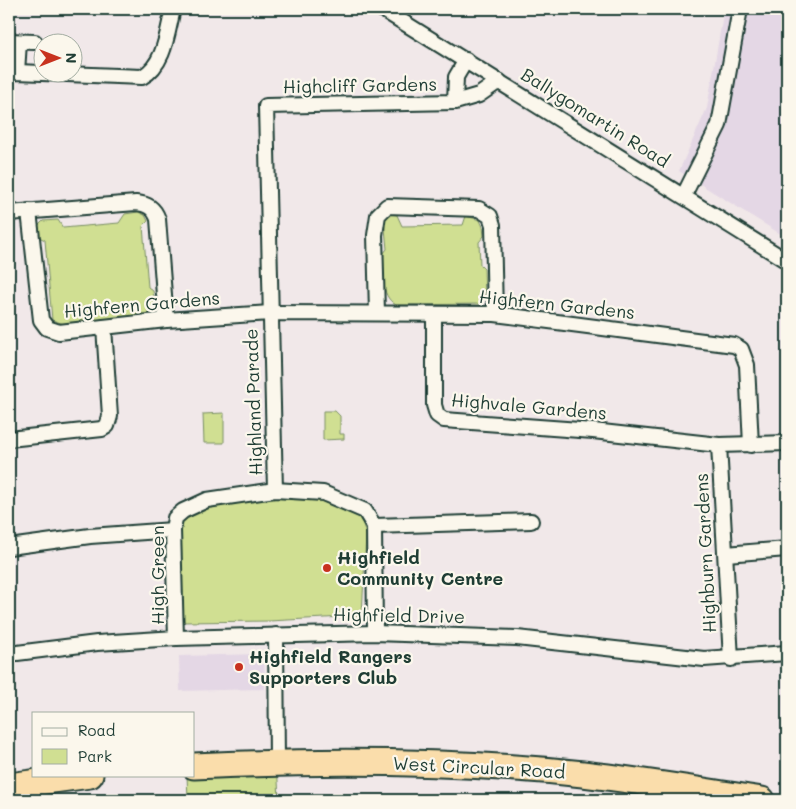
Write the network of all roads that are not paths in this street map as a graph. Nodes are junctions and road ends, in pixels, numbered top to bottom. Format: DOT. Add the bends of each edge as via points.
graph roads {
  1 [pos="172,9"];
  2 [pos="382,9"];
  3 [pos="740,9"];
  4 [pos="14,41"];
  5 [pos="32,42"];
  6 [pos="466,60"];
  7 [pos="13,72"];
  8 [pos="499,81"];
  9 [pos="455,102"];
  10 [pos="684,196"];
  11 [pos="29,211"];
  12 [pos="9,213"];
  13 [pos="787,261"];
  14 [pos="270,313"];
  15 [pos="377,313"];
  16 [pos="495,314"];
  17 [pos="434,315"];
  18 [pos="166,320"];
  19 [pos="104,327"];
  20 [pos="9,439"];
  21 [pos="787,443"];
  22 [pos="719,445"];
  23 [pos="751,445"];
  24 [pos="275,490"];
  25 [pos="531,521"];
  26 [pos="374,526"];
  27 [pos="173,530"];
  28 [pos="9,547"];
  29 [pos="787,550"];
  30 [pos="726,554"];
  31 [pos="375,633"];
  32 [pos="276,636"];
  33 [pos="176,638"];
  34 [pos="787,653"];
  35 [pos="9,654"];
  36 [pos="731,659"];
  37 [pos="277,762"];
  38 [pos="195,766"];
  39 [pos="83,776"];
  40 [pos="9,786"];
  41 [pos="682,794"];
  42 [pos="762,800"];
  1 -- 7 [label="street" via="160,60 152,72 142,77"];
  2 -- 6 [label="street, Ballygomartin Road"];
  3 -- 10 [label="street" via="719,125"];
  4 -- 5 [label="street"];
  4 -- 7 [label="street"];
  6 -- 8 [label="street, Ballygomartin Road"];
  6 -- 9 [label="street, Highcliff Gardens" via="456,78"];
  8 -- 9 [label="street, Highcliff Gardens" via="479,95"];
  8 -- 10 [label="street, Ballygomartin Road"];
  9 -- 14 [label="street, Highcliff Gardens" via="266,106"];
  10 -- 13 [label="street, Ballygomartin Road"];
  11 -- 12 [label="street"];
  11 -- 18 [label="street" via="136,203 150,206 158,219"];
  11 -- 19 [label="street, Highfern Gardens" via="41,320 47,328 59,332"];
  14 -- 15 [label="street, Highfern Gardens"];
  14 -- 18 [label="street, Highfern Gardens"];
  14 -- 24 [label="street, Highland Parade"];
  15 -- 16 [label="street" via="375,234 378,215 387,206 479,209 490,216 493,225"];
  15 -- 17 [label="street, Highfern Gardens"];
  16 -- 17 [label="street, Highfern Gardens"];
  16 -- 23 [label="street, Highfern Gardens" via="734,345 740,349 747,365"];
  17 -- 22 [label="street, Highvale Gardens" via="434,405 437,415 444,420 593,431"];
  18 -- 19 [label="street, Highfern Gardens"];
  19 -- 20 [label="street" via="110,416 107,426"];
  21 -- 23 [label="street"];
  22 -- 23 [label="street"];
  22 -- 30 [label="street, Highburn Gardens"];
  24 -- 26 [label="street, High Green" via="323,493 365,511"];
  24 -- 27 [label="street, High Green" via="207,500 175,518"];
  25 -- 26 [label="street"];
  26 -- 31 [label="street"];
  27 -- 28 [label="street" via="90,536"];
  27 -- 33 [label="street, High Green"];
  29 -- 30 [label="street"];
  30 -- 36 [label="street, Highburn Gardens"];
  31 -- 32 [label="street, Highfield Drive"];
  31 -- 36 [label="street, Highfield Drive" via="517,638 704,659"];
  32 -- 33 [label="street, Highfield Drive"];
  32 -- 37 [label="street"];
  33 -- 35 [label="street, Highfield Drive" via="97,643"];
  34 -- 36 [label="street, Highfield Drive"];
  37 -- 38 [label="highway, West Circular Road"];
  37 -- 41 [label="highway, West Circular Road" via="400,763 581,774"];
  39 -- 40 [label="highway"];
  41 -- 42 [label="highway, West Circular Road"];
}
